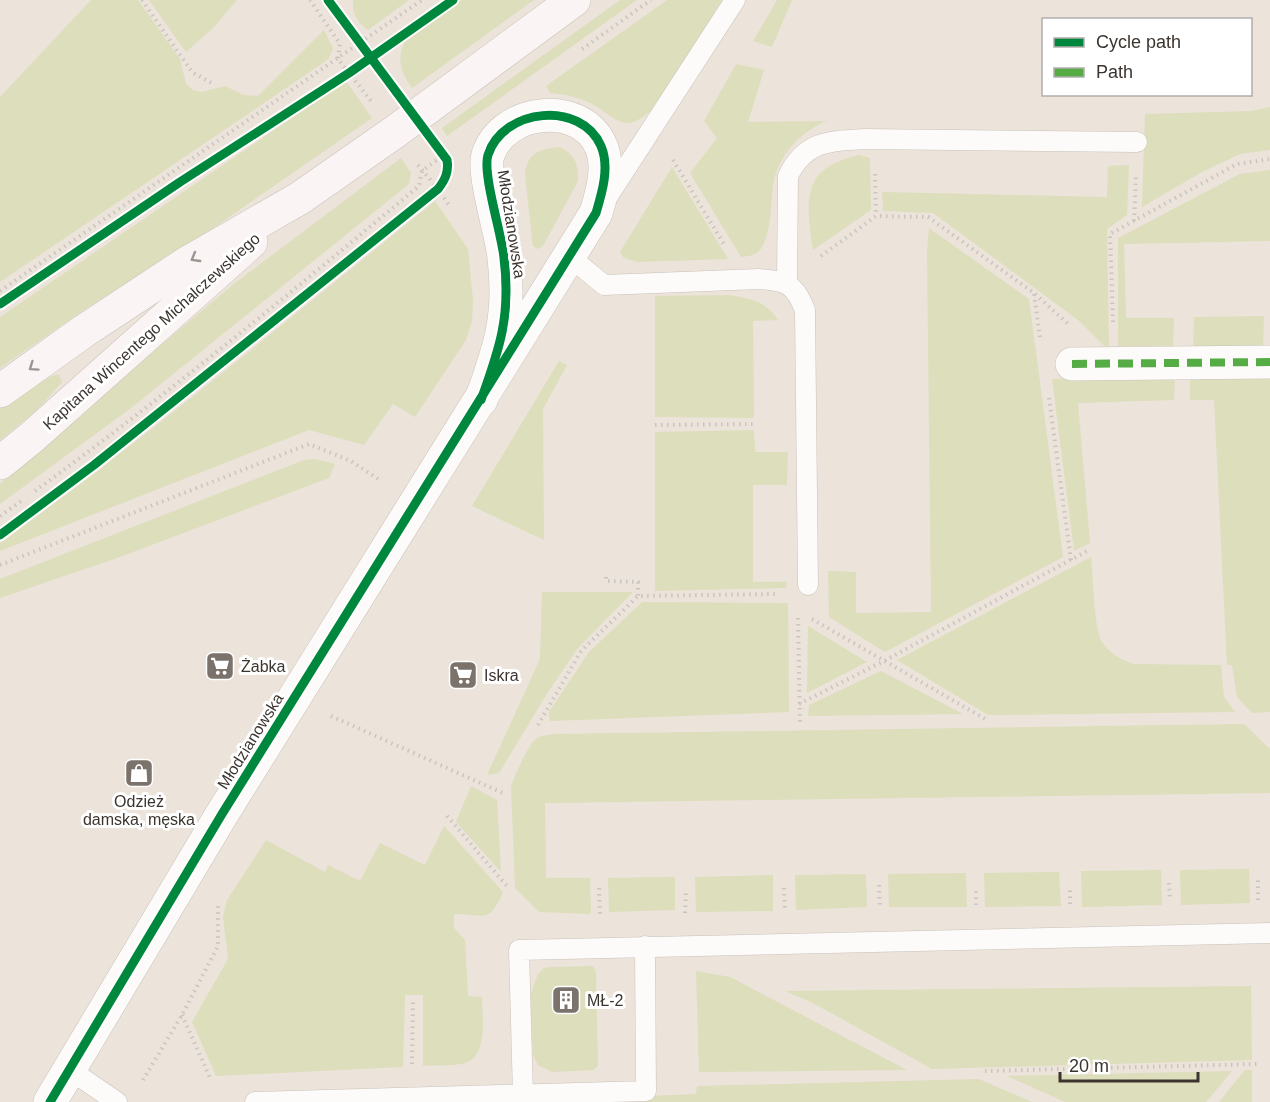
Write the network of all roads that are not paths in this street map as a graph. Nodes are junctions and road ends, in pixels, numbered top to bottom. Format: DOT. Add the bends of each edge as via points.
graph roads {
  1 [pos="574,0"];
  2 [pos="735,0"];
  3 [pos="1137,142"];
  4 [pos="300,198"];
  5 [pos="596,213"];
  6 [pos="570,257"];
  7 [pos="788,284"];
  8 [pos="1270,362"];
  9 [pos="1097,364"];
  10 [pos="0,391"];
  11 [pos="481,400"];
  12 [pos="0,463"];
  13 [pos="808,585"];
  14 [pos="1270,933"];
  15 [pos="645,946"];
  16 [pos="70,1070"];
  17 [pos="523,1095"];
  18 [pos="50,1102"];
  19 [pos="117,1102"];
  20 [pos="255,1102"];
  1 -- 4 [label="main road, Kapitana Wincentego Michalczewskiego"];
  2 -- 5 [label="lane"];
  3 -- 7 [label="lane" via="827,142 803,153 788,176"];
  4 -- 10 [label="main road, Kapitana Wincentego Michalczewskiego, one-way" via="187,263"];
  4 -- 12 [label="main road, Kapitana Wincentego Michalczewskiego"];
  5 -- 6 [label="street, Młodzianowska"];
  5 -- 11 [label="street, Młodzianowska" via="604,188 605,166 601,146 588,129 555,115 532,116 512,125 496,141 488,156 488,173 507,291 500,347"];
  6 -- 7 [label="lane" via="603,285 746,280"];
  6 -- 11 [label="street, Młodzianowska"];
  7 -- 13 [label="lane" via="797,292 805,310"];
  8 -- 9 [label="street"];
  11 -- 16 [label="street, Młodzianowska" via="222,814"];
  14 -- 15 [label="lane"];
  15 -- 17 [label="lane" via="646,1091"];
  15 -- 17 [label="lane" via="519,950"];
  16 -- 18 [label="street, Młodzianowska"];
  16 -- 19 [label="lane"];
  17 -- 20 [label="lane"];
}
